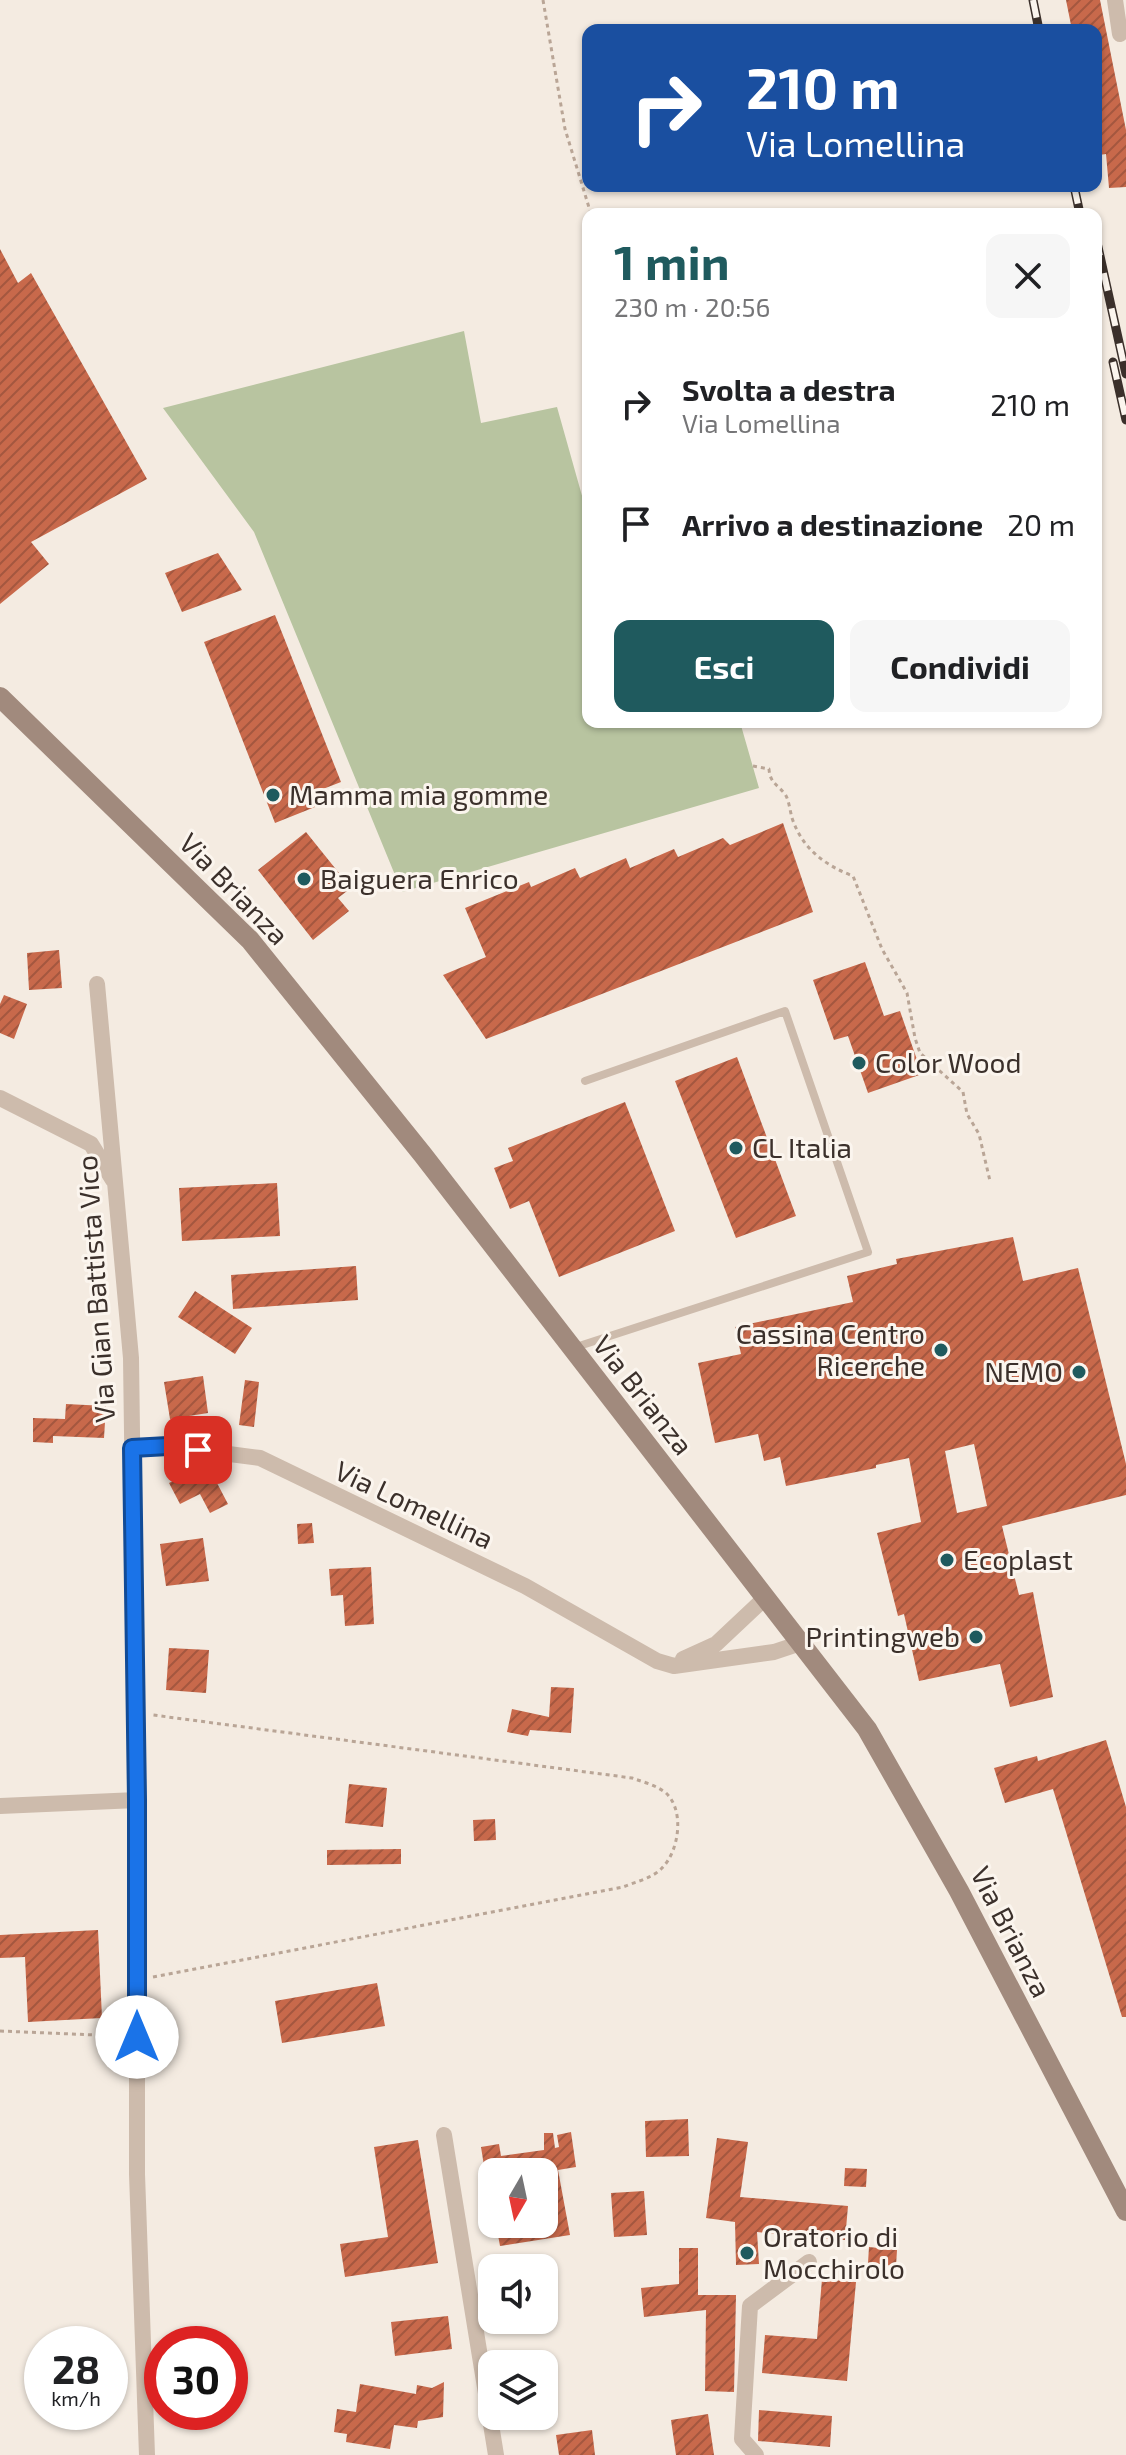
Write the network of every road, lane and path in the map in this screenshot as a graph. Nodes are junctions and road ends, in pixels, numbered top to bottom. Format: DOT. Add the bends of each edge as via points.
graph roads {
  1 [pos="543,0"];
  2 [pos="1115,0"];
  3 [pos="1120,34"];
  4 [pos="582,185"];
  5 [pos="0,697"];
  6 [pos="753,766"];
  7 [pos="97,984"];
  8 [pos="585,1081"];
  9 [pos="0,1098"];
  10 [pos="990,1181"];
  11 [pos="116,1185"];
  12 [pos="572,1348"];
  13 [pos="132,1448"];
  14 [pos="766,1597"];
  15 [pos="801,1643"];
  16 [pos="657,1661"];
  17 [pos="136,1712"];
  18 [pos="137,1800"];
  19 [pos="0,1806"];
  20 [pos="137,1980"];
  21 [pos="0,2031"];
  22 [pos="137,2037"];
  23 [pos="444,2135"];
  24 [pos="1126,2211"];
  25 [pos="809,2262"];
  26 [pos="147,2455"];
  27 [pos="496,2455"];
  28 [pos="756,2455"];
  1 -- 4 [label="path" via="565,129"];
  2 -- 3 [label="street"];
  5 -- 12 [label="street, Via Brianza" via="250,940"];
  6 -- 10 [label="path" via="769,769 775,786 786,795 802,842 835,869 853,876 882,949 907,993 920,1053 963,1092"];
  7 -- 11 [label="street, Via Gian Battista Vico"];
  8 -- 12 [label="lane" via="785,1011 868,1252"];
  9 -- 11 [label="street" via="91,1144"];
  11 -- 13 [label="street, Via Gian Battista Vico" via="131,1358"];
  12 -- 14 [label="street, Via Brianza"];
  13 -- 16 [label="street, Via Lomellina" via="168,1446 260,1458 525,1586"];
  13 -- 17 [label="street, Via Gian Battista Vico"];
  14 -- 15 [label="street, Via Brianza"];
  14 -- 16 [label="street" via="716,1644 683,1658"];
  15 -- 16 [label="street, Via Lomellina" via="774,1652 674,1666"];
  15 -- 24 [label="street, Via Brianza" via="867,1729 959,1891"];
  17 -- 18 [label="street, Via Gian Battista Vico"];
  17 -- 20 [label="path" via="632,1778 666,1793 678,1822 662,1869 623,1887"];
  18 -- 19 [label="street"];
  18 -- 20 [label="street, Via Gian Battista Vico"];
  20 -- 22 [label="street, Via Gian Battista Vico"];
  21 -- 22 [label="path"];
  22 -- 26 [label="street, Via Gian Battista Vico"];
  23 -- 27 [label="street"];
  25 -- 28 [label="street" via="750,2306 742,2439"];
}
